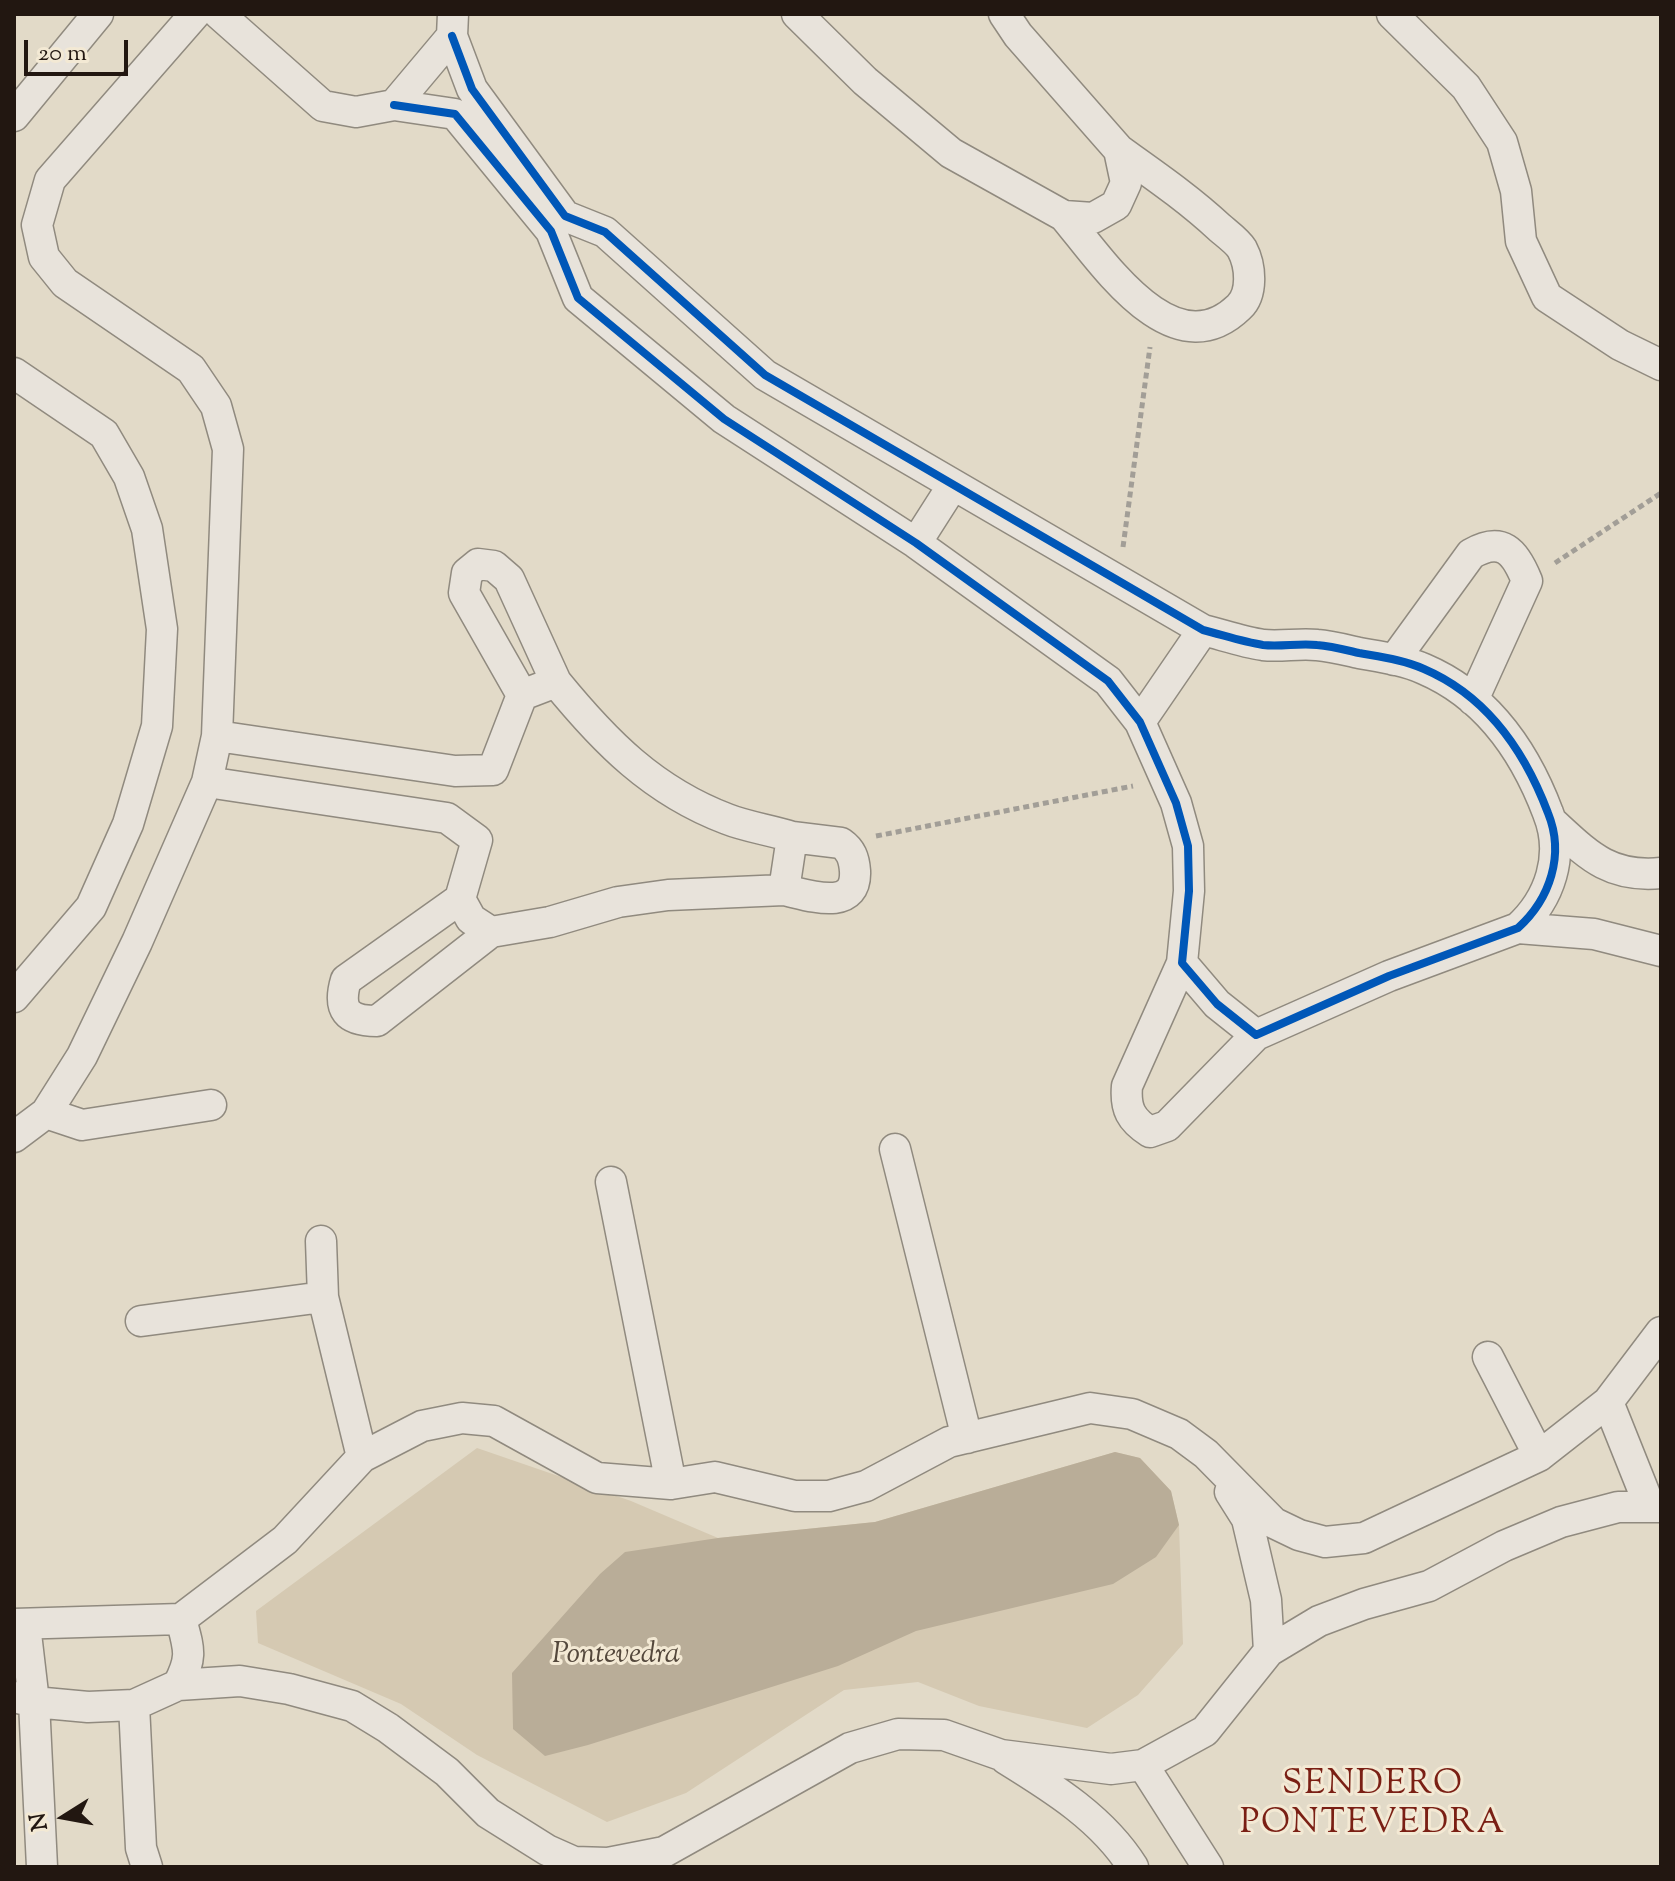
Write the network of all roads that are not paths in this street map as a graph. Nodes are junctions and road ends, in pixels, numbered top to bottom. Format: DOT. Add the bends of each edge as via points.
graph roads {
  1 [pos="98,14"];
  2 [pos="195,14"];
  3 [pos="219,14"];
  4 [pos="797,14"];
  5 [pos="1004,14"];
  6 [pos="1392,14"];
  7 [pos="452,25"];
  8 [pos="394,105"];
  9 [pos="14,116"];
  10 [pos="1119,150"];
  11 [pos="1064,216"];
  12 [pos="1661,365"];
  13 [pos="14,373"];
  14 [pos="953,485"];
  15 [pos="916,543"];
  16 [pos="1203,630"];
  17 [pos="1394,660"];
  18 [pos="556,682"];
  19 [pos="522,695"];
  20 [pos="1473,700"];
  21 [pos="1140,722"];
  22 [pos="217,736"];
  23 [pos="207,782"];
  24 [pos="1552,822"];
  25 [pos="792,837"];
  26 [pos="1661,873"];
  27 [pos="784,890"];
  28 [pos="460,899"];
  29 [pos="1518,928"];
  30 [pos="491,932"];
  31 [pos="1661,951"];
  32 [pos="1182,963"];
  33 [pos="14,997"];
  34 [pos="1256,1035"];
  35 [pos="211,1105"];
  36 [pos="46,1113"];
  37 [pos="14,1137"];
  38 [pos="895,1149"];
  39 [pos="611,1182"];
  40 [pos="321,1241"];
  41 [pos="323,1297"];
  42 [pos="141,1321"];
  43 [pos="1661,1332"];
  44 [pos="1488,1357"];
  45 [pos="1608,1402"];
  46 [pos="967,1438"];
  47 [pos="1206,1454"];
  48 [pos="1539,1456"];
  49 [pos="362,1457"];
  50 [pos="671,1484"];
  51 [pos="1656,1507"];
  52 [pos="181,1619"];
  53 [pos="20,1625"];
  54 [pos="1269,1651"];
  55 [pos="178,1685"];
  56 [pos="24,1700"];
  57 [pos="134,1705"];
  58 [pos="1001,1755"];
  59 [pos="1143,1765"];
  60 [pos="42,1867"];
  61 [pos="147,1867"];
  62 [pos="1133,1867"];
  63 [pos="1208,1867"];
  1 -- 9 [label="street"];
  2 -- 22 [label="street" via="50,180 37,225 44,257 65,283 191,369 216,406 228,449"];
  3 -- 8 [label="street" via="323,106 356,112"];
  4 -- 11 [label="street" via="865,81 951,153"];
  5 -- 10 [label="street"];
  6 -- 12 [label="street" via="1466,87 1502,142 1516,191 1521,241 1547,297"];
  7 -- 8 [label="street"];
  7 -- 14 [label="street" via="472,89 565,216 605,232 765,375"];
  8 -- 15 [label="street" via="455,114 551,231 578,298 724,419"];
  10 -- 11 [label="street" via="1126,183 1116,205 1093,218"];
  10 -- 11 [label="street" via="1192,202 1242,248 1250,280 1243,303 1225,320 1180,326 1154,314 1116,279"];
  13 -- 33 [label="street" via="104,434 123,466 147,529 162,629 157,726 128,824 91,907"];
  14 -- 15 [label="street"];
  14 -- 16 [label="street"];
  15 -- 21 [label="street" via="1108,681"];
  16 -- 17 [label="street" via="1264,645 1318,645"];
  16 -- 21 [label="street"];
  17 -- 20 [label="street" via="1425,669"];
  17 -- 20 [label="street" via="1471,554 1498,545 1511,552 1527,581"];
  18 -- 19 [label="street"];
  18 -- 19 [label="street" via="509,579 494,566 478,564 467,573 464,593"];
  18 -- 25 [label="street" via="634,767 683,800 730,821"];
  19 -- 22 [label="street" via="493,770 455,771"];
  20 -- 24 [label="street" via="1522,754"];
  21 -- 32 [label="street" via="1176,803 1188,846"];
  22 -- 23 [label="street"];
  23 -- 28 [label="street" via="447,818 477,840"];
  23 -- 36 [label="street" via="82,1056"];
  24 -- 26 [label="street" via="1585,853 1617,871"];
  24 -- 29 [label="street" via="1555,857 1549,888 1535,913"];
  25 -- 27 [label="street"];
  25 -- 27 [label="street" via="841,843 853,857 855,874 852,888 829,900"];
  27 -- 30 [label="street" via="618,902"];
  28 -- 30 [label="street" via="471,919"];
  28 -- 30 [label="street" via="346,980 341,996 347,1012 358,1021 377,1021"];
  29 -- 31 [label="street" via="1594,934"];
  29 -- 34 [label="street" via="1389,976"];
  32 -- 34 [label="street" via="1217,1004"];
  32 -- 34 [label="street" via="1127,1086 1126,1105 1135,1123 1150,1132 1167,1126"];
  35 -- 36 [label="street" via="82,1125"];
  36 -- 37 [label="street"];
  38 -- 46 [label="street"];
  39 -- 50 [label="street"];
  40 -- 41 [label="street"];
  41 -- 42 [label="street"];
  41 -- 49 [label="street"];
  43 -- 45 [label="street"];
  44 -- 48 [label="street"];
  45 -- 48 [label="street"];
  45 -- 51 [label="street"];
  46 -- 47 [label="street" via="1090,1408 1132,1414 1179,1434"];
  46 -- 50 [label="street" via="949,1442 866,1486 829,1496 795,1496 715,1477"];
  47 -- 48 [label="street" via="1274,1523 1325,1542 1364,1538"];
  47 -- 54 [label="street" via="1247,1519 1266,1600"];
  49 -- 50 [label="street" via="422,1426 462,1418 494,1421 597,1478"];
  49 -- 52 [label="street" via="285,1540"];
  51 -- 54 [label="street" via="1618,1507 1561,1522 1429,1586 1319,1621"];
  52 -- 53 [label="street"];
  52 -- 55 [label="street" via="189,1665"];
  53 -- 56 [label="street"];
  54 -- 59 [label="street" via="1205,1731"];
  55 -- 57 [label="street"];
  55 -- 58 [label="street" via="240,1681 352,1706 447,1772 488,1813 574,1862 608,1863 664,1852 850,1748 898,1734 944,1735"];
  56 -- 57 [label="street" via="88,1707"];
  56 -- 60 [label="street"];
  57 -- 61 [label="street" via="141,1848"];
  58 -- 59 [label="street" via="1111,1769"];
  58 -- 62 [label="street" via="1068,1798"];
  59 -- 63 [label="street"];
}
